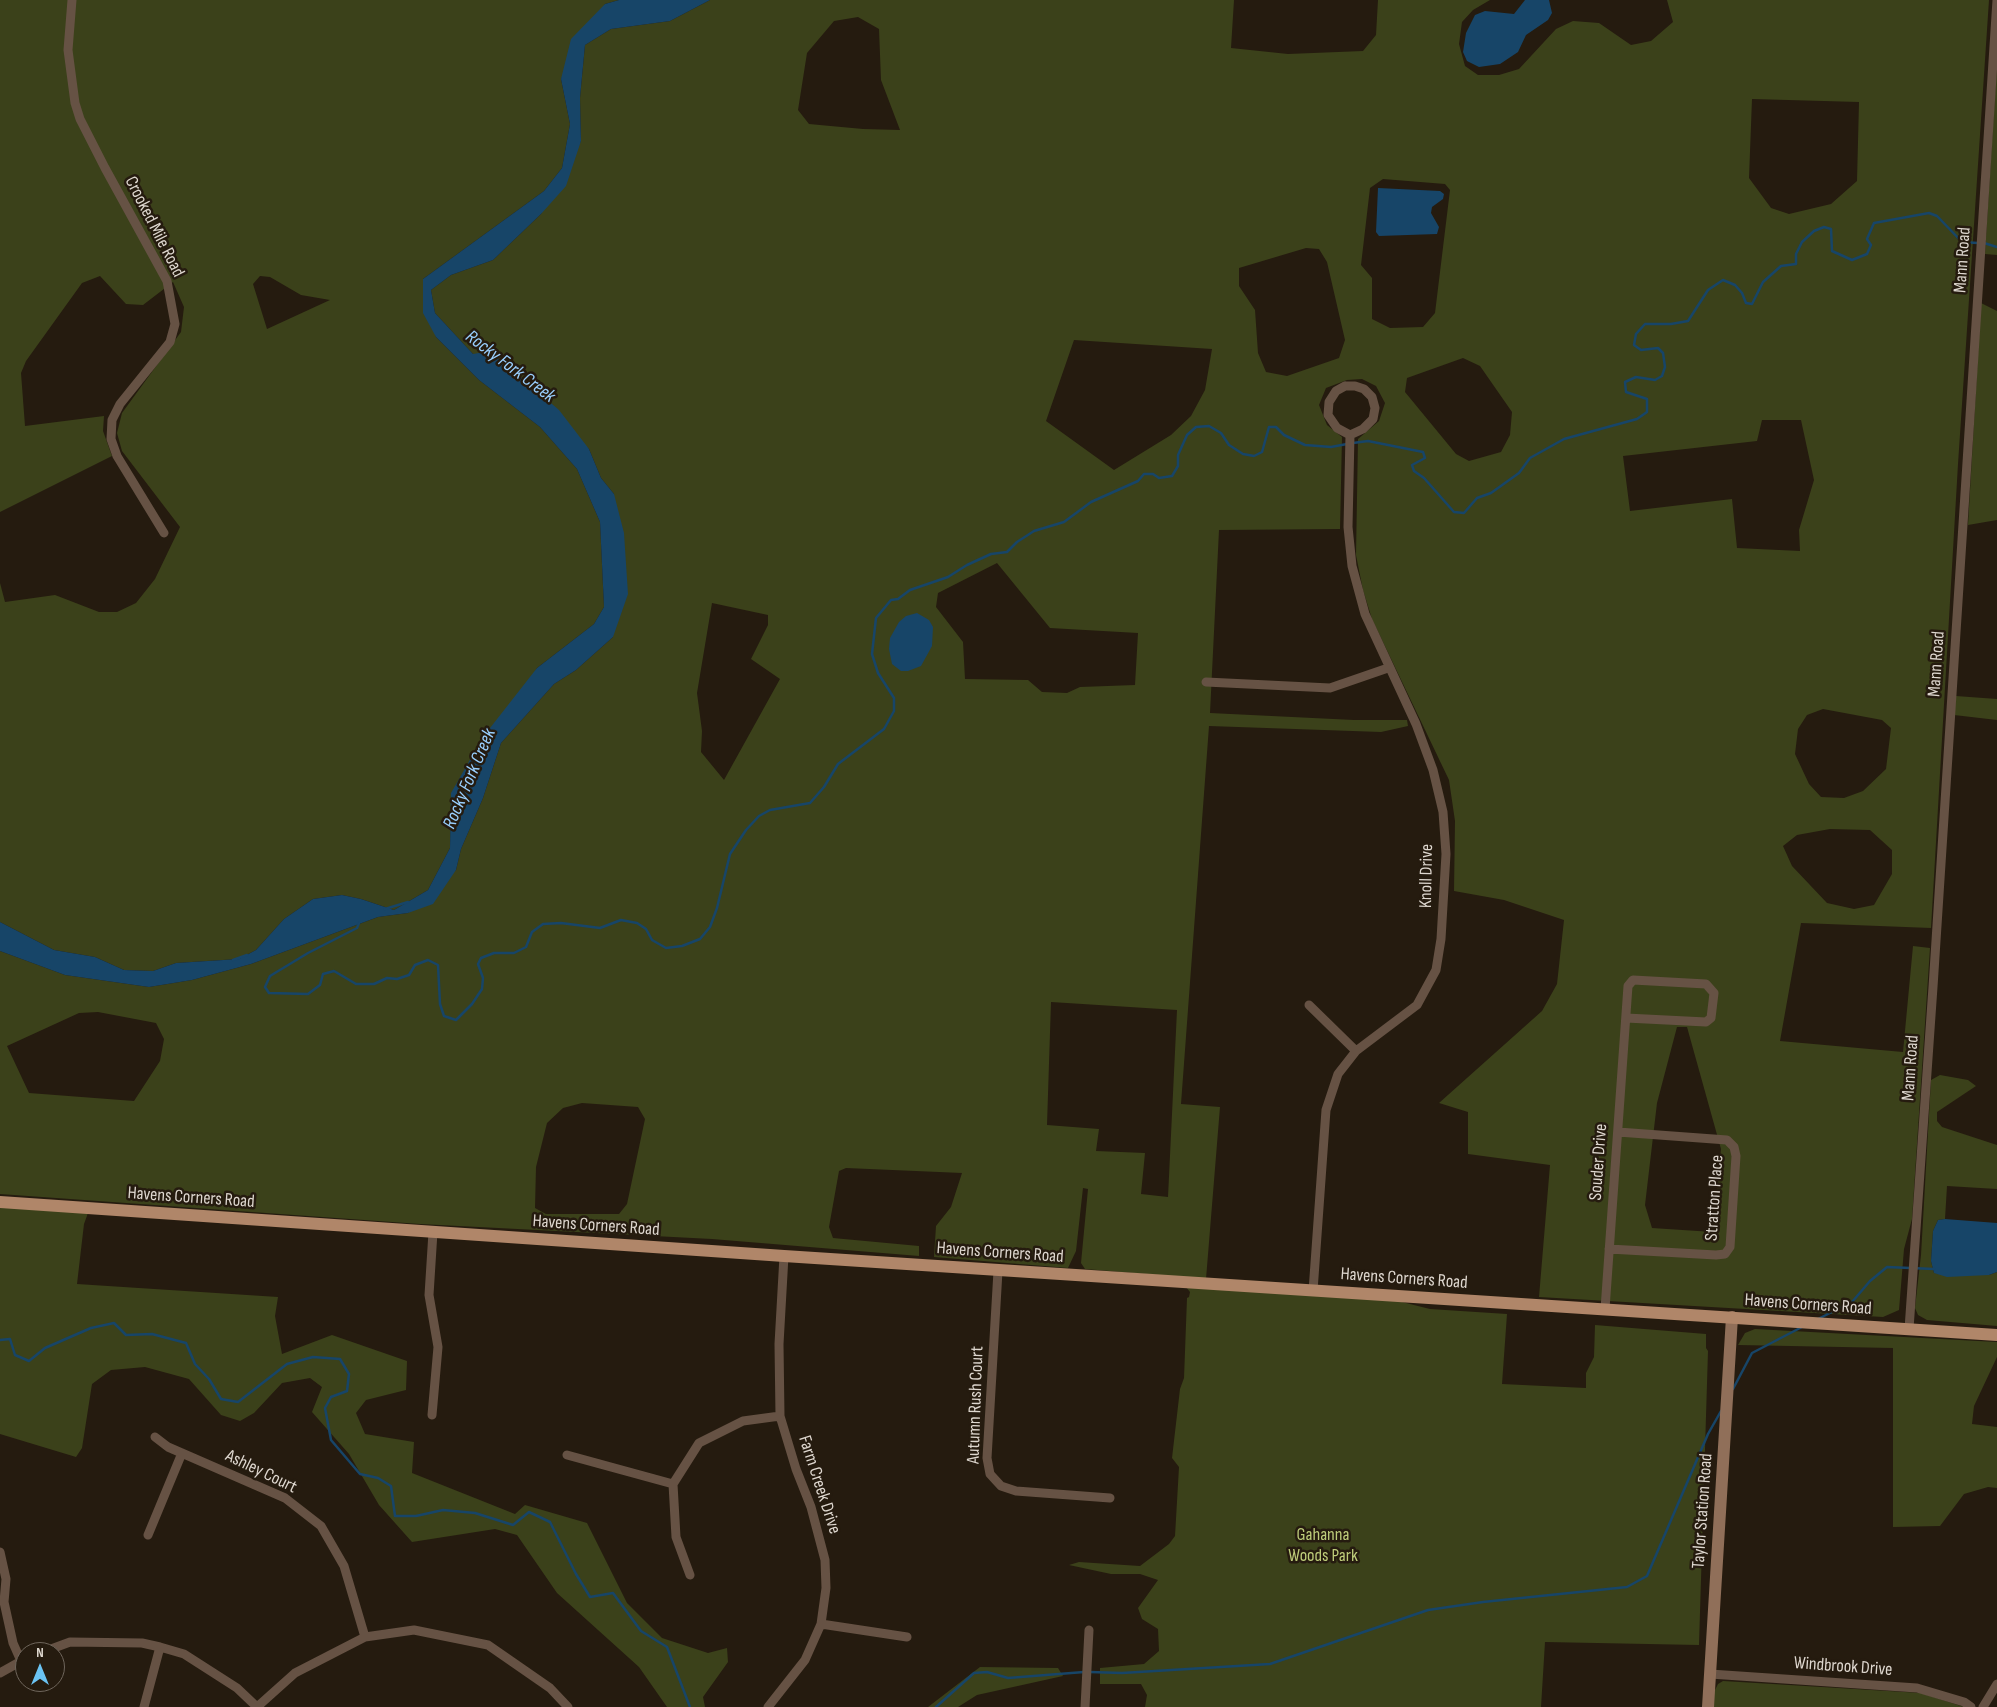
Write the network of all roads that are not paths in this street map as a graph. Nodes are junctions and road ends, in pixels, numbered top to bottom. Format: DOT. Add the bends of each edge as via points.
graph roads {
  1 [pos="72,0"];
  2 [pos="1997,0"];
  3 [pos="1350,435"];
  4 [pos="164,533"];
  5 [pos="1388,668"];
  6 [pos="1206,682"];
  7 [pos="1309,1005"];
  8 [pos="1626,1018"];
  9 [pos="1356,1051"];
  10 [pos="1618,1132"];
  11 [pos="0,1202"];
  12 [pos="433,1232"];
  13 [pos="1609,1249"];
  14 [pos="784,1256"];
  15 [pos="998,1270"];
  16 [pos="1313,1291"];
  17 [pos="1605,1309"];
  18 [pos="1732,1317"];
  19 [pos="1909,1330"];
  20 [pos="1997,1335"];
  21 [pos="432,1416"];
  22 [pos="780,1416"];
  23 [pos="155,1437"];
  24 [pos="182,1453"];
  25 [pos="567,1455"];
  26 [pos="673,1484"];
  27 [pos="1110,1498"];
  28 [pos="148,1534"];
  29 [pos="0,1552"];
  30 [pos="690,1574"];
  31 [pos="821,1624"];
  32 [pos="1089,1630"];
  33 [pos="364,1637"];
  34 [pos="907,1637"];
  35 [pos="65,1644"];
  36 [pos="15,1646"];
  37 [pos="160,1647"];
  38 [pos="15,1665"];
  39 [pos="0,1673"];
  40 [pos="1710,1674"];
  41 [pos="1997,1684"];
  42 [pos="144,1707"];
  43 [pos="257,1707"];
  44 [pos="568,1707"];
  45 [pos="768,1707"];
  46 [pos="1084,1707"];
  47 [pos="1708,1707"];
  48 [pos="1971,1707"];
  49 [pos="1983,1707"];
  1 -- 4 [label="street, Crooked Mile Road" via="68,50 80,119 166,281 175,324 170,342 120,404 112,420 111,439 117,456"];
  2 -- 19 [label="street, Mann Road"];
  3 -- 3 [label="street" via="1363,429 1373,418 1375,408 1368,393 1355,386 1345,386 1336,391 1329,402 1328,415 1337,428"];
  3 -- 5 [label="street, Knoll Drive" via="1348,527 1352,566 1365,614"];
  5 -- 6 [label="street" via="1330,688"];
  5 -- 9 [label="street, Knoll Drive" via="1416,724 1433,770 1443,812 1446,854 1441,938 1436,970 1417,1005"];
  7 -- 9 [label="street"];
  8 -- 8 [label="street, Souder Drive" via="1628,986 1633,980 1706,984 1714,993 1712,1018 1706,1022"];
  8 -- 10 [label="street, Souder Drive"];
  9 -- 16 [label="street, Knoll Drive" via="1338,1074 1326,1110"];
  10 -- 13 [label="street, Souder Drive"];
  10 -- 13 [label="street, Stratton Place" via="1727,1140 1734,1146 1730,1247 1724,1254 1716,1255"];
  11 -- 12 [label="main road, Havens Corners Road"];
  12 -- 14 [label="main road, Havens Corners Road"];
  12 -- 21 [label="street" via="429,1295 438,1346"];
  13 -- 17 [label="street, Souder Drive"];
  14 -- 15 [label="main road, Havens Corners Road"];
  14 -- 22 [label="street, Farm Creek Drive" via="778,1344"];
  15 -- 16 [label="main road, Havens Corners Road"];
  15 -- 27 [label="street, Autumn Rush Court" via="987,1458 990,1474 1000,1486 1016,1491"];
  16 -- 17 [label="main road, Havens Corners Road"];
  17 -- 18 [label="main road, Havens Corners Road"];
  18 -- 19 [label="main road, Havens Corners Road"];
  18 -- 40 [label="main road, Taylor Station Road"];
  19 -- 20 [label="main road, Havens Corners Road"];
  22 -- 26 [label="street" via="743,1421 699,1442"];
  22 -- 31 [label="street, Farm Creek Drive" via="825,1560 826,1588"];
  23 -- 24 [label="street, Ashley Court"];
  24 -- 28 [label="street"];
  24 -- 33 [label="street, Ashley Court" via="285,1498 322,1526 344,1566"];
  25 -- 26 [label="street"];
  26 -- 30 [label="street" via="676,1537"];
  29 -- 36 [label="street" via="6,1579 4,1602"];
  31 -- 34 [label="street"];
  31 -- 45 [label="street, Farm Creek Drive" via="806,1660"];
  32 -- 46 [label="street"];
  33 -- 43 [label="street" via="295,1674"];
  33 -- 44 [label="street" via="414,1630 488,1645 550,1688"];
  35 -- 37 [label="street" via="142,1643"];
  37 -- 42 [label="street"];
  37 -- 43 [label="street" via="184,1654 237,1688"];
  38 -- 39 [label="street"];
  40 -- 47 [label="main road, Taylor Station Road"];
  40 -- 48 [label="street, Windbrook Drive" via="1917,1688"];
  41 -- 49 [label="street"];
}
